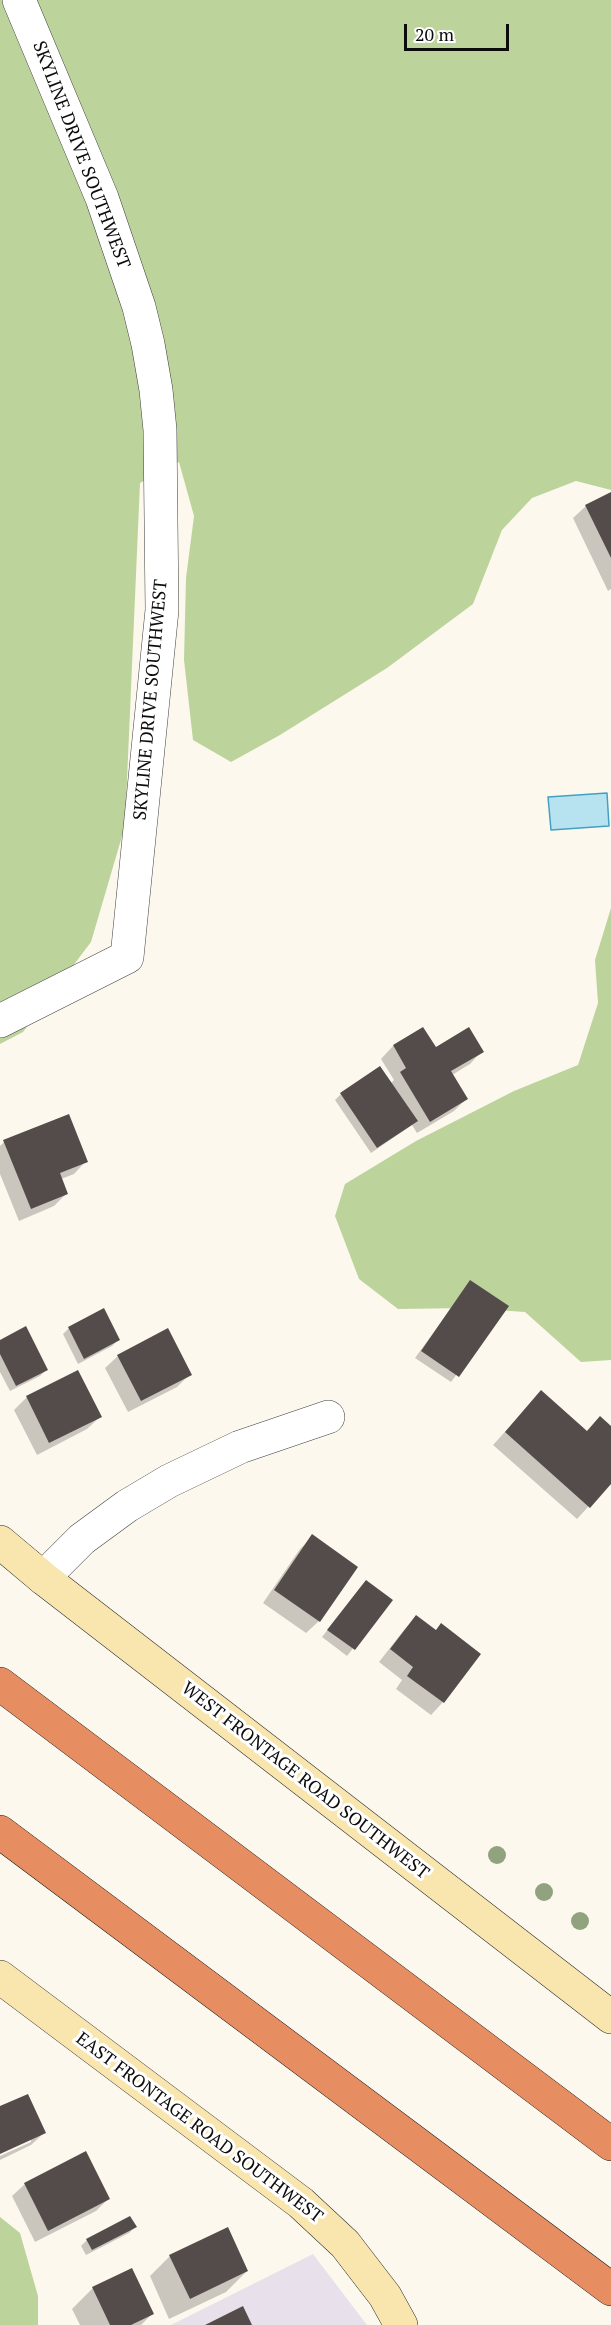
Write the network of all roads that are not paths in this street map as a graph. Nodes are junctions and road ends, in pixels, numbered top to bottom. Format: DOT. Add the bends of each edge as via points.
graph roads {
  1 [pos="19,0"];
  2 [pos="0,1021"];
  3 [pos="328,1417"];
  4 [pos="0,1542"];
  5 [pos="43,1578"];
  6 [pos="0,1684"];
  7 [pos="0,1832"];
  8 [pos="0,1977"];
  9 [pos="611,2018"];
  10 [pos="611,2144"];
  11 [pos="611,2289"];
  12 [pos="401,2325"];
  1 -- 2 [label="street, SKYLINE DRIVE SOUTHWEST" via="102,198 148,344 160,430 162,610 127,957"];
  3 -- 5 [label="street" via="240,1447 169,1481 82,1539"];
  4 -- 5 [label="street, WEST FRONTAGE ROAD SOUTHWEST"];
  5 -- 9 [label="street, WEST FRONTAGE ROAD SOUTHWEST"];
  6 -- 10 [label="highway"];
  7 -- 11 [label="highway"];
  8 -- 12 [label="street, EAST FRONTAGE ROAD SOUTHWEST" via="301,2203 345,2244 385,2296"];
}
